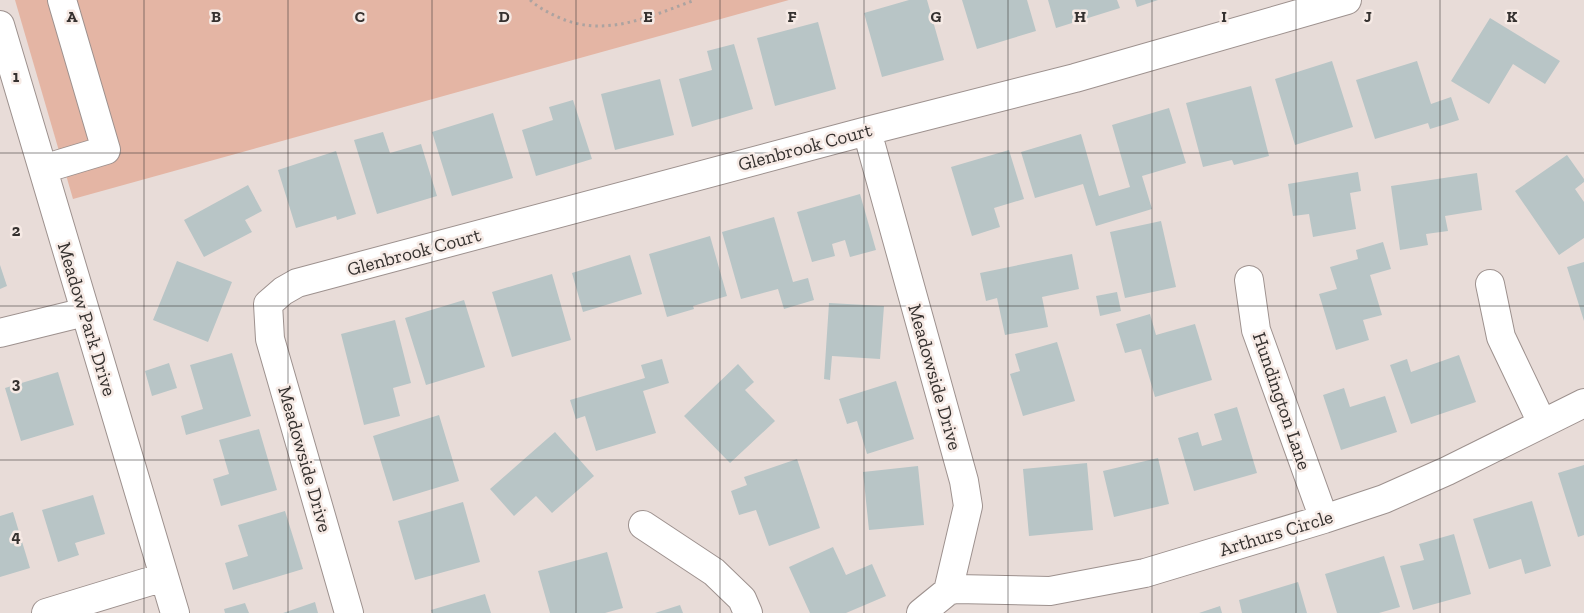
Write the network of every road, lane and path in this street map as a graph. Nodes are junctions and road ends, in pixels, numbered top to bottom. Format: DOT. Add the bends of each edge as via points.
graph roads {
  1 [pos="62,0"];
  2 [pos="530,0"];
  3 [pos="695,0"];
  4 [pos="1347,0"];
  5 [pos="0,25"];
  6 [pos="867,131"];
  7 [pos="43,169"];
  8 [pos="1249,280"];
  9 [pos="1490,284"];
  10 [pos="268,304"];
  11 [pos="85,312"];
  12 [pos="0,333"];
  13 [pos="1584,404"];
  14 [pos="1542,423"];
  15 [pos="1324,519"];
  16 [pos="643,525"];
  17 [pos="164,576"];
  18 [pos="948,591"];
  19 [pos="46,613"];
  20 [pos="175,613"];
  21 [pos="349,613"];
  22 [pos="748,613"];
  23 [pos="921,613"];
  1 -- 7 [label="street" via="106,150"];
  2 -- 3 [label="path" via="546,12 576,25 605,26 640,20"];
  4 -- 6 [label="street, Glenbrook Court" via="1075,78"];
  5 -- 7 [label="street, Meadow Park Drive"];
  6 -- 10 [label="street, Glenbrook Court" via="297,283"];
  6 -- 18 [label="street, Meadowside Drive" via="964,481 968,506"];
  7 -- 11 [label="street, Meadow Park Drive"];
  8 -- 15 [label="street, Hundington Lane" via="1256,330"];
  9 -- 14 [label="street" via="1501,337"];
  10 -- 21 [label="street, Meadowside Drive" via="270,339"];
  11 -- 12 [label="street"];
  11 -- 17 [label="street, Meadow Park Drive"];
  13 -- 14 [label="street, Arthurs Circle"];
  14 -- 15 [label="street, Arthurs Circle" via="1384,499"];
  15 -- 18 [label="street, Arthurs Circle" via="1145,573 1050,591"];
  16 -- 22 [label="street" via="714,572 742,599"];
  17 -- 19 [label="street"];
  17 -- 20 [label="street, Meadow Park Drive"];
  18 -- 23 [label="street"];
}
